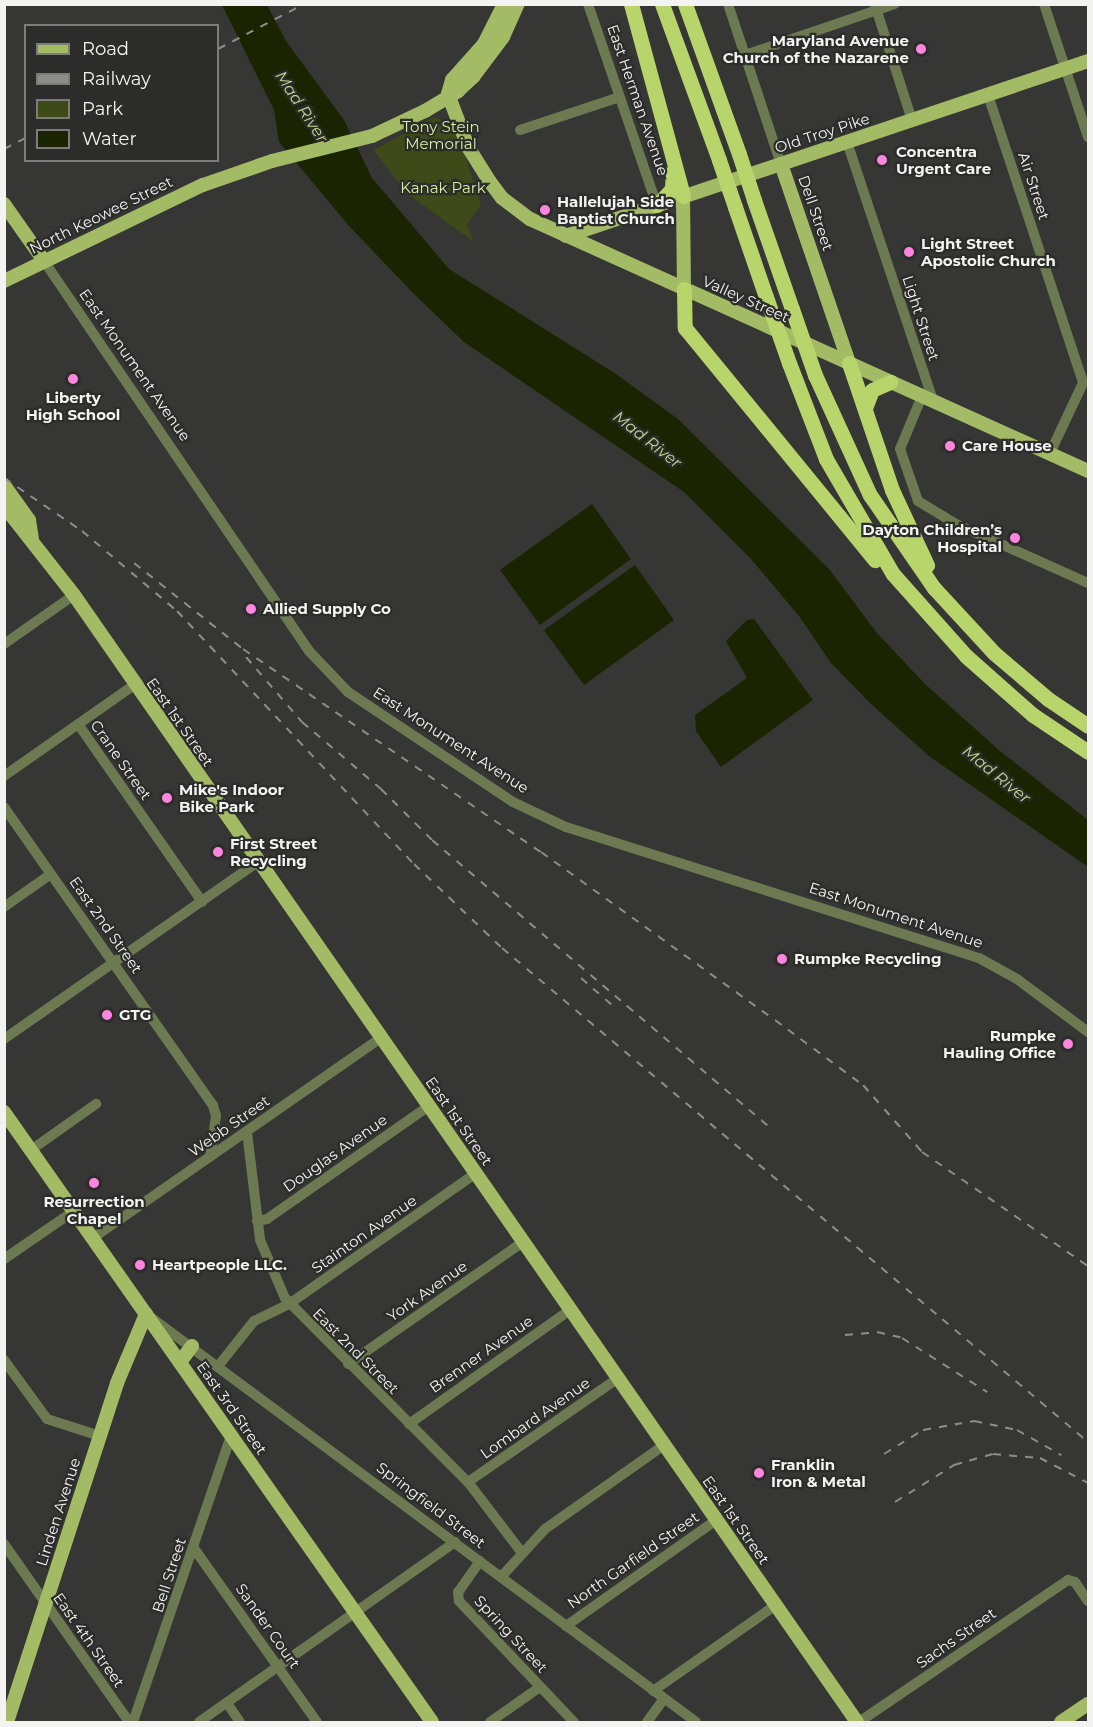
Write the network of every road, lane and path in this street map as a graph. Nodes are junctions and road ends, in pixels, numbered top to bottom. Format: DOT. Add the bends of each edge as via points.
graph roads {
  1 [pos="504,4"];
  2 [pos="518,4"];
  3 [pos="588,4"];
  4 [pos="631,4"];
  5 [pos="662,4"];
  6 [pos="685,4"];
  7 [pos="728,4"];
  8 [pos="895,4"];
  9 [pos="1044,4"];
  10 [pos="875,8"];
  11 [pos="745,55"];
  12 [pos="1089,62"];
  13 [pos="1065,69"];
  14 [pos="448,94"];
  15 [pos="988,95"];
  16 [pos="620,97"];
  17 [pos="912,120"];
  18 [pos="520,130"];
  19 [pos="1089,138"];
  20 [pos="847,142"];
  21 [pos="674,162"];
  22 [pos="782,164"];
  23 [pos="683,196"];
  24 [pos="4,204"];
  25 [pos="657,205"];
  26 [pos="606,224"];
  27 [pos="684,230"];
  28 [pos="566,236"];
  29 [pos="604,254"];
  30 [pos="44,261"];
  31 [pos="4,282"];
  32 [pos="684,289"];
  33 [pos="849,363"];
  34 [pos="890,382"];
  35 [pos="927,399"];
  36 [pos="865,408"];
  37 [pos="1050,453"];
  38 [pos="1089,471"];
  39 [pos="4,485"];
  40 [pos="4,506"];
  41 [pos="32,538"];
  42 [pos="893,574"];
  43 [pos="1089,583"];
  44 [pos="74,595"];
  45 [pos="944,600"];
  46 [pos="4,644"];
  47 [pos="134,685"];
  48 [pos="78,724"];
  49 [pos="1089,726"];
  50 [pos="1089,752"];
  51 [pos="4,776"];
  52 [pos="4,807"];
  53 [pos="258,862"];
  54 [pos="51,874"];
  55 [pos="202,902"];
  56 [pos="4,907"];
  57 [pos="114,963"];
  58 [pos="1089,1032"];
  59 [pos="381,1038"];
  60 [pos="4,1039"];
  61 [pos="96,1104"];
  62 [pos="429,1106"];
  63 [pos="4,1112"];
  64 [pos="247,1132"];
  65 [pos="31,1150"];
  66 [pos="210,1157"];
  67 [pos="475,1174"];
  68 [pos="74,1211"];
  69 [pos="257,1221"];
  70 [pos="93,1239"];
  71 [pos="523,1242"];
  72 [pos="4,1258"];
  73 [pos="289,1304"];
  74 [pos="570,1310"];
  75 [pos="146,1314"];
  76 [pos="192,1346"];
  77 [pos="4,1360"];
  78 [pos="180,1362"];
  79 [pos="348,1364"];
  80 [pos="219,1365"];
  81 [pos="618,1378"];
  82 [pos="409,1424"];
  83 [pos="231,1435"];
  84 [pos="100,1436"];
  85 [pos="664,1445"];
  86 [pos="468,1482"];
  87 [pos="716,1520"];
  88 [pos="455,1542"];
  89 [pos="4,1544"];
  90 [pos="193,1547"];
  91 [pos="522,1553"];
  92 [pos="480,1561"];
  93 [pos="501,1577"];
  94 [pos="1089,1601"];
  95 [pos="46,1604"];
  96 [pos="776,1605"];
  97 [pos="356,1613"];
  98 [pos="567,1626"];
  99 [pos="279,1667"];
  100 [pos="540,1687"];
  101 [pos="653,1691"];
  102 [pos="664,1699"];
  103 [pos="227,1703"];
  104 [pos="1089,1704"];
  105 [pos="7,1722"];
  106 [pos="131,1722"];
  107 [pos="200,1722"];
  108 [pos="240,1722"];
  109 [pos="318,1722"];
  110 [pos="432,1722"];
  111 [pos="490,1722"];
  112 [pos="574,1722"];
  113 [pos="647,1722"];
  114 [pos="696,1722"];
  115 [pos="858,1722"];
  116 [pos="1061,1722"];
  1 -- 14 [label="main road, North Keowee Street" via="484,44 452,80"];
  2 -- 14 [label="main road, North Keowee Street" via="492,53 458,91"];
  3 -- 16 [label="street, East Herman Avenue"];
  4 -- 21 [label="highway"];
  5 -- 42 [label="highway, bridge" via="826,459"];
  6 -- 45 [label="highway, bridge" via="815,375 870,495"];
  7 -- 11 [label="street, Dell Street"];
  8 -- 10 [label="street"];
  9 -- 13 [label="street"];
  10 -- 11 [label="street"];
  10 -- 17 [label="street"];
  11 -- 22 [label="street, Dell Street"];
  12 -- 13 [label="main road, Old Troy Pike"];
  13 -- 15 [label="main road, Old Troy Pike"];
  13 -- 19 [label="street"];
  14 -- 28 [label="main road, Valley Street" via="468,147 502,198 530,219"];
  14 -- 30 [label="main road, North Keowee Street" via="425,111 372,136 272,161 202,185"];
  15 -- 17 [label="main road, Old Troy Pike"];
  15 -- 37 [label="street, Air Street" via="1083,383"];
  16 -- 18 [label="street"];
  16 -- 25 [label="street, East Herman Avenue"];
  17 -- 20 [label="main road, Old Troy Pike"];
  20 -- 22 [label="main road, Old Troy Pike"];
  20 -- 35 [label="street, Light Street"];
  21 -- 23 [label="highway"];
  21 -- 25 [label="highway" via="672,189"];
  22 -- 23 [label="main road, Old Troy Pike"];
  22 -- 33 [label="main road, Dell Street"];
  23 -- 25 [label="main road, Old Troy Pike"];
  23 -- 27 [label="main road"];
  24 -- 30 [label="main road, East Monument Avenue"];
  25 -- 26 [label="main road, Old Troy Pike"];
  25 -- 27 [label="main road" via="678,220"];
  26 -- 28 [label="main road, Old Troy Pike"];
  26 -- 29 [label="main road" via="596,240"];
  27 -- 32 [label="main road"];
  28 -- 29 [label="main road, Valley Street"];
  29 -- 32 [label="main road, Valley Street"];
  30 -- 31 [label="main road, North Keowee Street"];
  30 -- 58 [label="street, East Monument Avenue" via="309,651 348,692 513,802 566,827 979,958 1017,979"];
  32 -- 33 [label="main road, Valley Street"];
  32 -- 42 [label="highway" via="685,328 876,562"];
  33 -- 34 [label="main road, Valley Street"];
  33 -- 36 [label="highway"];
  34 -- 35 [label="main road, Valley Street"];
  34 -- 36 [label="highway" via="872,390"];
  35 -- 37 [label="main road, Valley Street"];
  35 -- 43 [label="street" via="900,449 918,501 950,521"];
  36 -- 45 [label="highway" via="902,516"];
  37 -- 38 [label="main road, Valley Street"];
  39 -- 41 [label="main road, East 1st Street" via="29,520"];
  40 -- 41 [label="main road, East 1st Street"];
  41 -- 44 [label="main road, East 1st Street"];
  42 -- 50 [label="highway" via="972,662 1033,715"];
  44 -- 46 [label="street"];
  44 -- 47 [label="main road, East 1st Street"];
  45 -- 49 [label="highway" via="1013,670"];
  47 -- 48 [label="street"];
  47 -- 53 [label="main road, East 1st Street"];
  48 -- 51 [label="street"];
  48 -- 55 [label="street, Crane Street"];
  52 -- 54 [label="street, East 2nd Street"];
  53 -- 55 [label="street"];
  53 -- 59 [label="main road, East 1st Street"];
  54 -- 56 [label="street"];
  54 -- 57 [label="street, East 2nd Street"];
  55 -- 57 [label="street"];
  57 -- 60 [label="street"];
  57 -- 66 [label="street, East 2nd Street" via="213,1105 216,1116"];
  59 -- 62 [label="main road, East 1st Street"];
  59 -- 64 [label="street, Webb Street"];
  61 -- 65 [label="street"];
  62 -- 67 [label="main road, East 1st Street"];
  62 -- 69 [label="street, Douglas Avenue" via="267,1219"];
  63 -- 65 [label="main road, East 3rd Street"];
  64 -- 66 [label="street, Webb Street"];
  64 -- 69 [label="street, East 2nd Street"];
  65 -- 68 [label="main road, East 3rd Street"];
  66 -- 70 [label="street, Webb Street"];
  67 -- 71 [label="main road, East 1st Street"];
  67 -- 73 [label="street, Stainton Avenue"];
  68 -- 70 [label="main road, East 3rd Street"];
  68 -- 72 [label="street"];
  69 -- 73 [label="street, East 2nd Street" via="265,1257"];
  70 -- 75 [label="main road, East 3rd Street"];
  71 -- 74 [label="main road, East 1st Street"];
  71 -- 79 [label="street, York Avenue"];
  73 -- 79 [label="street, East 2nd Street"];
  73 -- 80 [label="street, Stainton Avenue" via="254,1321"];
  74 -- 81 [label="main road, East 1st Street"];
  74 -- 82 [label="street, Brenner Avenue"];
  75 -- 76 [label="street, Springfield Street"];
  75 -- 78 [label="main road, East 3rd Street"];
  75 -- 84 [label="main road, Linden Avenue" via="137,1329"];
  76 -- 78 [label="main road"];
  76 -- 80 [label="street, Springfield Street"];
  77 -- 84 [label="street" via="43,1416"];
  78 -- 83 [label="main road, East 3rd Street"];
  79 -- 82 [label="street, East 2nd Street"];
  80 -- 88 [label="street, Springfield Street"];
  81 -- 85 [label="main road, East 1st Street"];
  81 -- 86 [label="street, Lombard Avenue"];
  82 -- 86 [label="street, East 2nd Street"];
  83 -- 90 [label="street, Bell Street"];
  83 -- 97 [label="main road, East 3rd Street"];
  84 -- 95 [label="main road, Linden Avenue"];
  85 -- 87 [label="main road, East 1st Street"];
  85 -- 91 [label="street" via="553,1523"];
  86 -- 91 [label="street, East 2nd Street"];
  87 -- 96 [label="main road, East 1st Street"];
  87 -- 98 [label="street, North Garfield Street"];
  88 -- 92 [label="street, Springfield Street"];
  88 -- 97 [label="street"];
  89 -- 95 [label="street, East 4th Street"];
  90 -- 99 [label="street, Sander Court"];
  90 -- 106 [label="street, Bell Street"];
  91 -- 93 [label="street"];
  92 -- 93 [label="street, Springfield Street"];
  92 -- 100 [label="street, Spring Street" via="458,1592 459,1600"];
  93 -- 98 [label="street, Springfield Street"];
  94 -- 115 [label="street, Sachs Street" via="1070,1580"];
  95 -- 105 [label="main road, Linden Avenue"];
  95 -- 106 [label="street, East 4th Street"];
  96 -- 101 [label="street"];
  96 -- 115 [label="main road, East 1st Street"];
  97 -- 99 [label="street"];
  97 -- 110 [label="main road, East 3rd Street"];
  98 -- 101 [label="street, Springfield Street"];
  99 -- 103 [label="street"];
  99 -- 109 [label="street, Sander Court"];
  100 -- 111 [label="street"];
  100 -- 112 [label="street, Spring Street"];
  101 -- 102 [label="street, Springfield Street"];
  102 -- 113 [label="street"];
  102 -- 114 [label="street, Springfield Street"];
  103 -- 107 [label="street"];
  103 -- 108 [label="street"];
  104 -- 116 [label="main road"];
}
